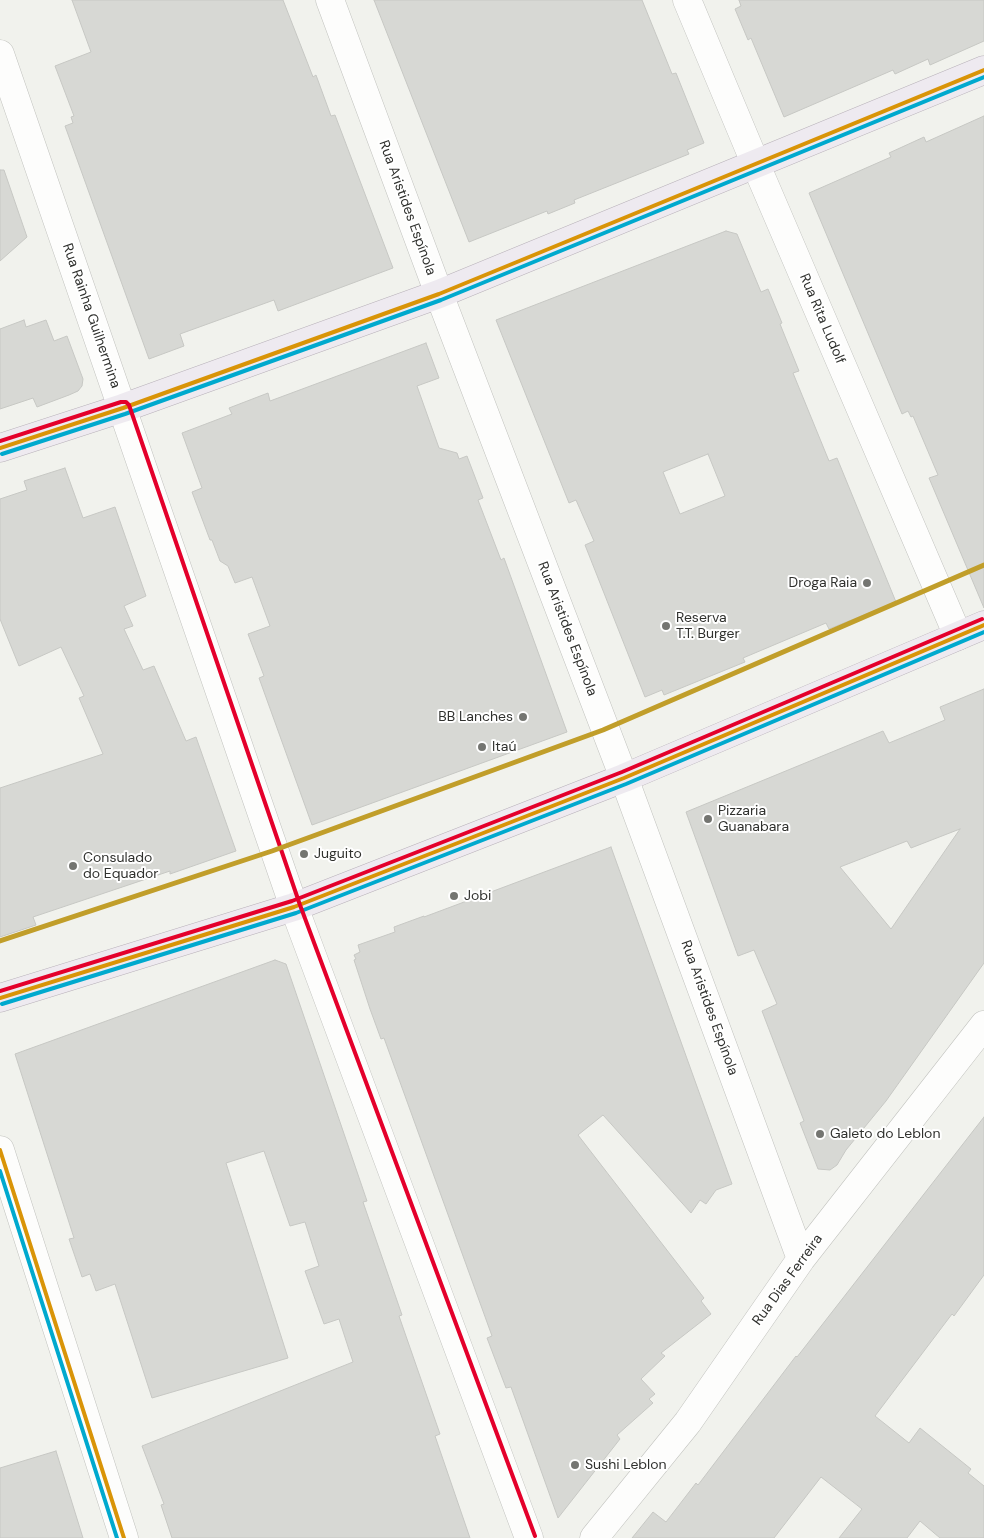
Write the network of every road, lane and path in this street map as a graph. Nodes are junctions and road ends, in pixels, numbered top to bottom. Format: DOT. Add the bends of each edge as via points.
graph roads {
  1 [pos="330,0"];
  2 [pos="687,0"];
  3 [pos="0,54"];
  4 [pos="984,70"];
  5 [pos="756,165"];
  6 [pos="439,294"];
  7 [pos="123,408"];
  8 [pos="0,448"];
  9 [pos="984,625"];
  10 [pos="958,636"];
  11 [pos="624,778"];
  12 [pos="294,907"];
  13 [pos="0,998"];
  14 [pos="984,1025"];
  15 [pos="0,1150"];
  16 [pos="801,1259"];
  17 [pos="124,1538"];
  18 [pos="529,1538"];
  19 [pos="594,1538"];
  1 -- 6 [label="street, Rua Aristides Espínola"];
  2 -- 5 [label="street, Rua Rita Ludolf"];
  3 -- 7 [label="street, Rua Rainha Guilhermina"];
  4 -- 5 [label="main road"];
  5 -- 6 [label="main road"];
  5 -- 10 [label="street, Rua Rita Ludolf"];
  6 -- 7 [label="main road"];
  6 -- 11 [label="street, Rua Aristides Espínola"];
  7 -- 8 [label="main road"];
  7 -- 12 [label="street, Rua Rainha Guilhermina"];
  9 -- 10 [label="main road"];
  10 -- 11 [label="main road"];
  11 -- 12 [label="main road"];
  11 -- 16 [label="street, Rua Aristides Espínola"];
  12 -- 13 [label="main road"];
  12 -- 18 [label="street, Rua Rainha Guilhermina"];
  14 -- 16 [label="street, Rua Dias Ferreira"];
  15 -- 17 [label="street"];
  16 -- 19 [label="street, Rua Dias Ferreira" via="688,1422"];
}
